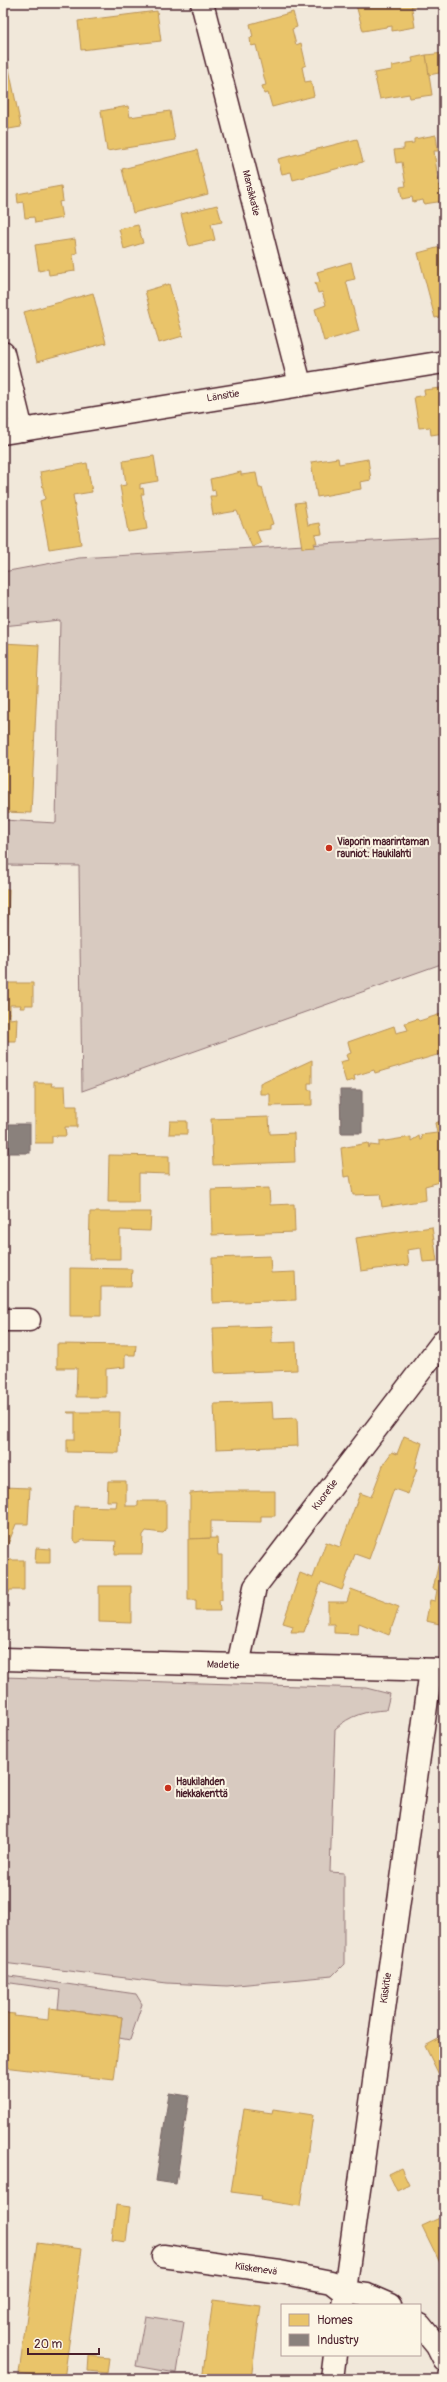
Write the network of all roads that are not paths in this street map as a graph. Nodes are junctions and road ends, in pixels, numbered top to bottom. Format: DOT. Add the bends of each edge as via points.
graph roads {
  1 [pos="202,3"];
  2 [pos="3,353"];
  3 [pos="444,362"];
  4 [pos="300,384"];
  5 [pos="13,431"];
  6 [pos="3,1320"];
  7 [pos="29,1320"];
  8 [pos="444,1340"];
  9 [pos="3,1659"];
  10 [pos="238,1665"];
  11 [pos="437,1670"];
  12 [pos="163,2256"];
  13 [pos="344,2298"];
  14 [pos="388,2304"];
  15 [pos="421,2326"];
  16 [pos="335,2356"];
  17 [pos="444,2360"];
  18 [pos="332,2379"];
  1 -- 4 [label="street, Mansikkatie"];
  2 -- 5 [label="street"];
  3 -- 4 [label="street, Länsitie"];
  4 -- 5 [label="street, Länsitie"];
  6 -- 7 [label="street"];
  8 -- 10 [label="street, Kuoretie" via="255,1587"];
  9 -- 10 [label="street, Madetie"];
  10 -- 11 [label="street, Madetie"];
  11 -- 13 [label="street, Kiiskitie"];
  12 -- 13 [label="street, Kiiskenevä" via="310,2277 331,2282"];
  13 -- 14 [label="street" via="367,2295"];
  15 -- 17 [label="street" via="437,2346"];
  16 -- 18 [label="street"];
}
